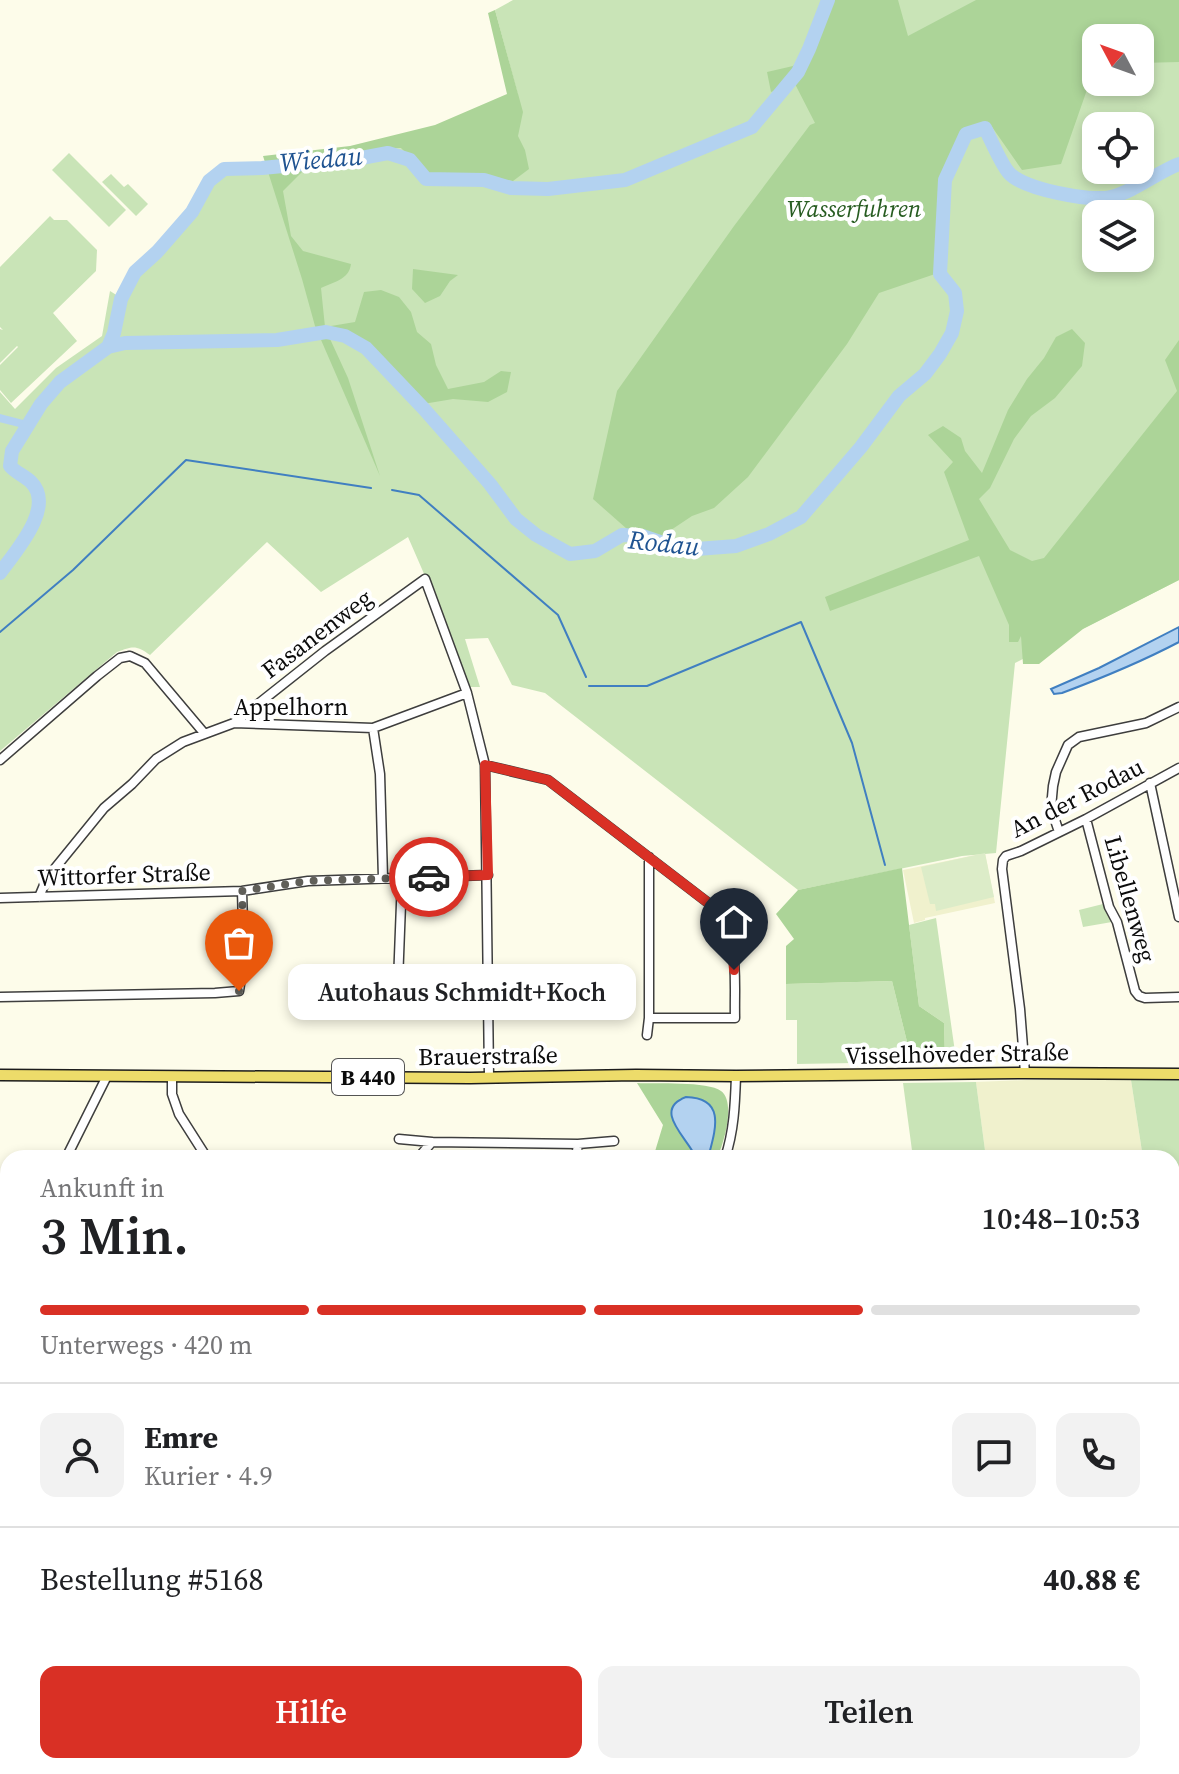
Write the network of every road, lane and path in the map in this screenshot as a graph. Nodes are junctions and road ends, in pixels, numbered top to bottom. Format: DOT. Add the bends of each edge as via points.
graph roads {
  1 [pos="467,693"];
  2 [pos="1179,707"];
  3 [pos="234,723"];
  4 [pos="373,728"];
  5 [pos="204,733"];
  6 [pos="0,760"];
  7 [pos="485,765"];
  8 [pos="1179,768"];
  9 [pos="1150,783"];
  10 [pos="1086,819"];
  11 [pos="1059,832"];
  12 [pos="649,857"];
  13 [pos="488,875"];
  14 [pos="383,878"];
  15 [pos="402,878"];
  16 [pos="242,891"];
  17 [pos="39,897"];
  18 [pos="0,898"];
  19 [pos="1179,917"];
  20 [pos="398,982"];
  21 [pos="0,997"];
  22 [pos="1179,997"];
  23 [pos="649,1018"];
  24 [pos="647,1035"];
  25 [pos="1025,1073"];
  26 [pos="1179,1074"];
  27 [pos="0,1075"];
  28 [pos="107,1076"];
  29 [pos="172,1076"];
  30 [pos="489,1076"];
  31 [pos="736,1076"];
  32 [pos="399,1139"];
  33 [pos="614,1141"];
  34 [pos="432,1142"];
  35 [pos="578,1144"];
  36 [pos="70,1150"];
  37 [pos="202,1150"];
  38 [pos="425,1150"];
  39 [pos="577,1150"];
  40 [pos="728,1150"];
  1 -- 3 [label="street, Fasanenweg" via="425,579"];
  1 -- 4 [label="street, Appelhorn"];
  1 -- 7 [label="street"];
  2 -- 11 [label="street" via="1146,723 1079,737 1068,745 1053,786 1051,808"];
  3 -- 4 [label="street, Appelhorn"];
  3 -- 5 [label="street, Appelhorn"];
  4 -- 14 [label="street"];
  5 -- 6 [label="street" via="145,663 130,656 97,676"];
  5 -- 17 [label="street, Appelhorn" via="156,759 104,808 47,878"];
  7 -- 12 [label="street" via="548,780"];
  7 -- 13 [label="street"];
  8 -- 9 [label="street, An der Rodau"];
  9 -- 10 [label="street, An der Rodau"];
  9 -- 19 [label="street"];
  10 -- 11 [label="street, An der Rodau"];
  10 -- 22 [label="street, Libellenweg" via="1135,991 1143,997"];
  11 -- 25 [label="street, An der Rodau" via="1002,861"];
  12 -- 23 [label="street"];
  12 -- 23 [label="street" via="721,917 734,946 735,1018"];
  13 -- 15 [label="street, Wittorfer Straße"];
  13 -- 30 [label="street"];
  14 -- 15 [label="street, Wittorfer Straße"];
  14 -- 16 [label="street, Wittorfer Straße"];
  15 -- 20 [label="street"];
  16 -- 17 [label="street, Wittorfer Straße"];
  16 -- 21 [label="street" via="244,958 239,991"];
  17 -- 18 [label="street, Wittorfer Straße"];
  23 -- 24 [label="street"];
  25 -- 26 [label="main road, Visselhöveder Straße / B 440"];
  25 -- 31 [label="main road, Visselhöveder Straße / B 440"];
  27 -- 28 [label="main road, Brauerstraße / B 440"];
  28 -- 29 [label="main road, Brauerstraße / B 440"];
  28 -- 36 [label="street"];
  29 -- 30 [label="main road, Brauerstraße / B 440"];
  29 -- 37 [label="street" via="179,1114"];
  30 -- 31 [label="main road, Brauerstraße / B 440"];
  31 -- 40 [label="street"];
  32 -- 34 [label="street"];
  33 -- 35 [label="street"];
  34 -- 35 [label="street"];
  34 -- 38 [label="street"];
  35 -- 39 [label="street"];
}
